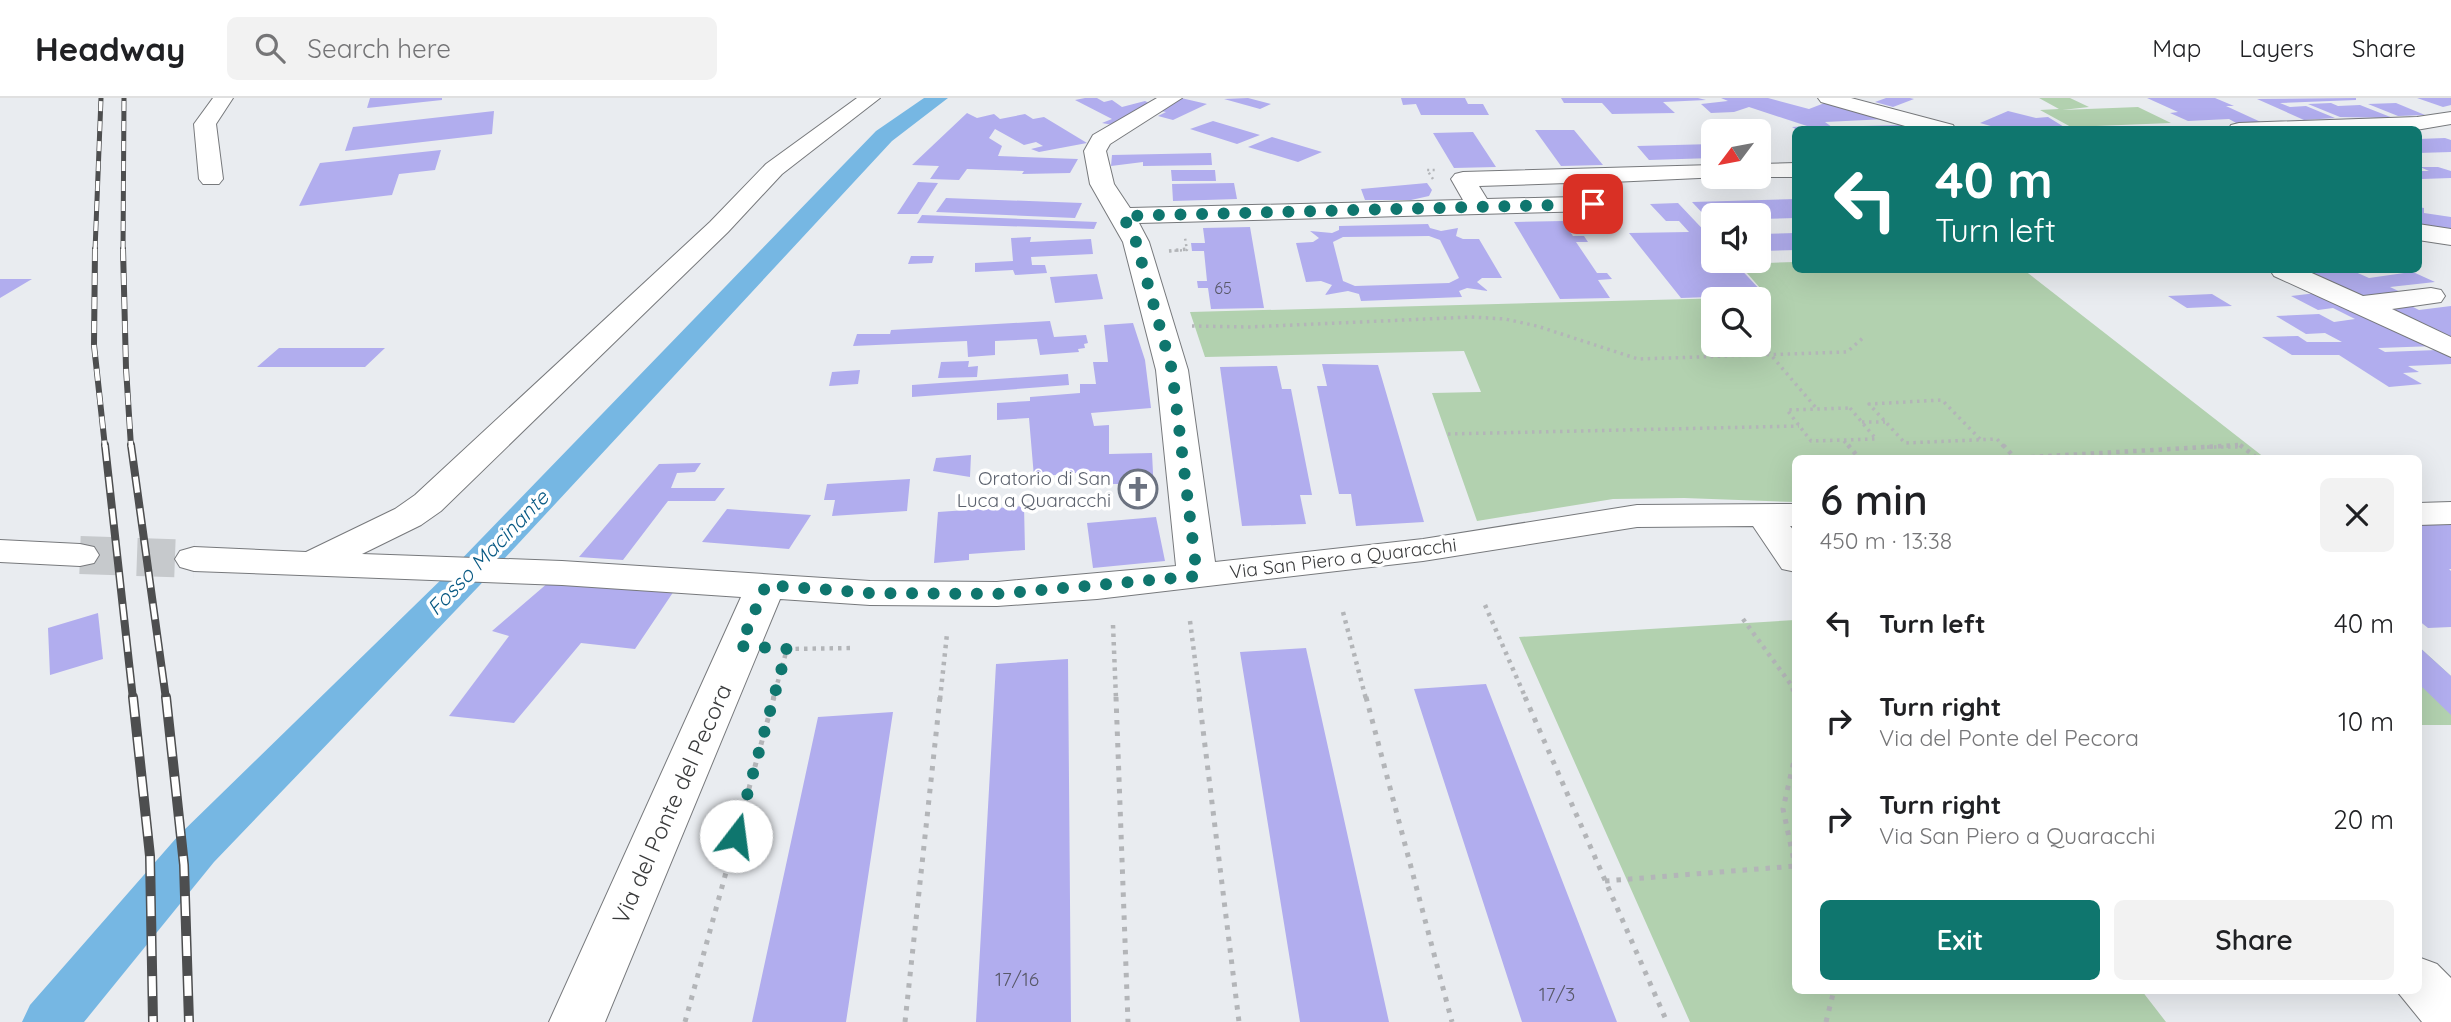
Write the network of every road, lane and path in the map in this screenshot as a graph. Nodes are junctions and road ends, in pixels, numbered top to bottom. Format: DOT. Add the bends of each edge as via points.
graph roads {
  1 [pos="223,98"];
  2 [pos="870,98"];
  3 [pos="1172,98"];
  4 [pos="1828,98"];
  5 [pos="2451,118"];
  6 [pos="1930,126"];
  7 [pos="2340,126"];
  8 [pos="1792,170"];
  9 [pos="1771,171"];
  10 [pos="1701,172"];
  11 [pos="1574,176"];
  12 [pos="211,179"];
  13 [pos="1479,207"];
  14 [pos="1123,216"];
  15 [pos="1184,231"];
  16 [pos="2422,233"];
  17 [pos="2451,237"];
  18 [pos="1165,251"];
  19 [pos="2291,273"];
  20 [pos="2431,296"];
  21 [pos="2360,305"];
  22 [pos="1865,335"];
  23 [pos="1193,337"];
  24 [pos="2451,348"];
  25 [pos="1771,355"];
  26 [pos="1704,357"];
  27 [pos="1817,409"];
  28 [pos="1862,422"];
  29 [pos="1886,422"];
  30 [pos="1799,426"];
  31 [pos="1448,434"];
  32 [pos="1980,439"];
  33 [pos="1843,440"];
  34 [pos="1856,455"];
  35 [pos="2012,455"];
  36 [pos="2067,455"];
  37 [pos="2254,455"];
  38 [pos="2451,513"];
  39 [pos="2422,514"];
  40 [pos="1780,515"];
  41 [pos="1792,550"];
  42 [pos="0,551"];
  43 [pos="80,555"];
  44 [pos="194,559"];
  45 [pos="340,565"];
  46 [pos="1197,576"];
  47 [pos="766,585"];
  48 [pos="1485,605"];
  49 [pos="1343,612"];
  50 [pos="1743,619"];
  51 [pos="1190,621"];
  52 [pos="1113,625"];
  53 [pos="947,634"];
  54 [pos="740,646"];
  55 [pos="855,648"];
  56 [pos="787,649"];
  57 [pos="1792,686"];
  58 [pos="1792,770"];
  59 [pos="1792,852"];
  60 [pos="1792,867"];
  61 [pos="1605,881"];
  62 [pos="2422,984"];
  63 [pos="1833,994"];
  64 [pos="2451,1015"];
  65 [pos="577,1022"];
  66 [pos="685,1022"];
  67 [pos="905,1022"];
  68 [pos="1128,1022"];
  69 [pos="1239,1022"];
  70 [pos="1452,1022"];
  71 [pos="1667,1022"];
  72 [pos="1826,1022"];
  1 -- 12 [label="street" via="205,124"];
  2 -- 45 [label="street" via="774,169 719,227 428,503 379,532"];
  3 -- 14 [label="street" via="1097,145 1102,184"];
  4 -- 6 [label="street"];
  5 -- 7 [label="street"];
  8 -- 9 [label="street"];
  10 -- 11 [label="street"];
  11 -- 13 [label="street" via="1463,179"];
  11 -- 13 [label="street" via="1593,204"];
  13 -- 14 [label="street"];
  14 -- 46 [label="street" via="1136,242 1172,370"];
  15 -- 18 [label="path" via="1187,250"];
  16 -- 17 [label="street"];
  19 -- 21 [label="street"];
  20 -- 21 [label="street"];
  21 -- 24 [label="street"];
  22 -- 25 [label="path" via="1847,352"];
  23 -- 26 [label="path" via="1189,323 1250,327 1482,318 1538,326 1638,359"];
  25 -- 27 [label="path"];
  27 -- 28 [label="path" via="1850,408"];
  27 -- 30 [label="path" via="1787,410"];
  28 -- 29 [label="path"];
  28 -- 33 [label="path" via="1876,439"];
  29 -- 32 [label="path" via="1905,443"];
  29 -- 32 [label="path" via="1869,404 1942,400"];
  30 -- 31 [label="path"];
  30 -- 33 [label="path" via="1811,442"];
  32 -- 35 [label="path" via="1997,439"];
  33 -- 34 [label="path"];
  36 -- 37 [label="path" via="2240,445"];
  38 -- 39 [label="street"];
  40 -- 41 [label="street"];
  40 -- 46 [label="street, Via San Piero a Quaracchi" via="1618,518 1423,550"];
  42 -- 43 [label="street"];
  44 -- 45 [label="street, Via San Piero a Quaracchi"];
  45 -- 47 [label="street, Via San Piero a Quaracchi"];
  46 -- 47 [label="street, Via San Piero a Quaracchi" via="997,594 870,593"];
  47 -- 54 [label="street, Via del Ponte del Pecora"];
  48 -- 61 [label="path"];
  49 -- 70 [label="path"];
  50 -- 57 [label="path"];
  51 -- 69 [label="path"];
  52 -- 68 [label="path"];
  53 -- 67 [label="path"];
  54 -- 56 [label="path"];
  54 -- 65 [label="street, Via del Ponte del Pecora"];
  55 -- 56 [label="path"];
  56 -- 66 [label="path"];
  58 -- 59 [label="path" via="1783,809"];
  60 -- 61 [label="path"];
  61 -- 71 [label="path"];
  62 -- 64 [label="street"];
  63 -- 72 [label="path"];
}
